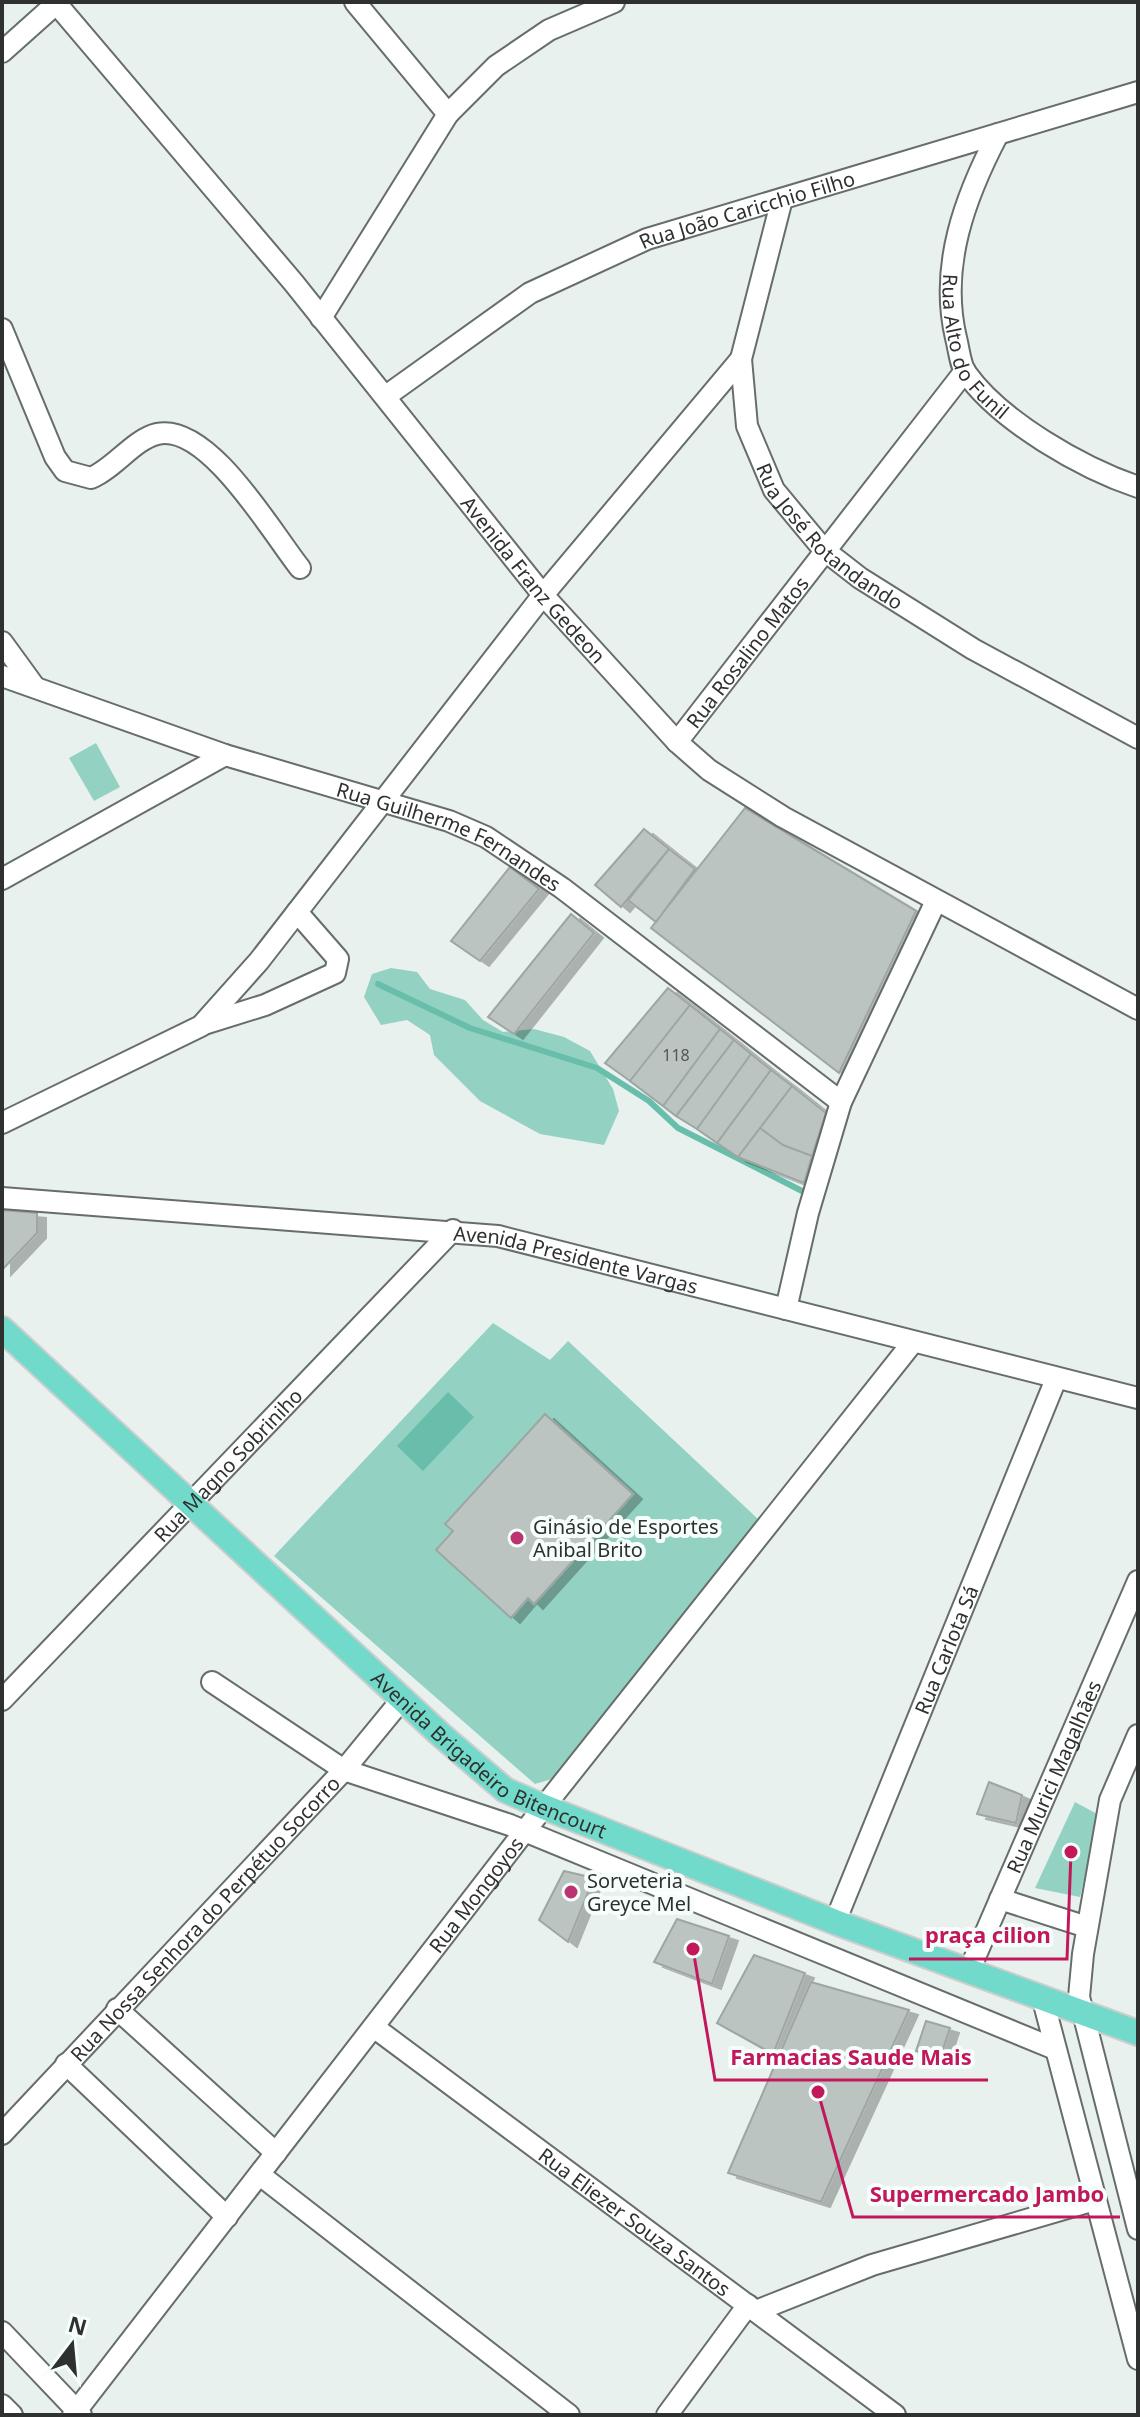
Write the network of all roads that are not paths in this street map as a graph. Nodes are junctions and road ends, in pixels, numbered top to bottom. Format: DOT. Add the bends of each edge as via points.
graph roads {
  1 [pos="355,2"];
  2 [pos="614,2"];
  3 [pos="57,3"];
  4 [pos="2,52"];
  5 [pos="1138,92"];
  6 [pos="448,114"];
  7 [pos="998,134"];
  8 [pos="782,199"];
  9 [pos="321,318"];
  10 [pos="2,329"];
  11 [pos="741,359"];
  12 [pos="965,371"];
  13 [pos="386,396"];
  14 [pos="1138,487"];
  15 [pos="824,550"];
  16 [pos="300,568"];
  17 [pos="543,595"];
  18 [pos="2,642"];
  19 [pos="2,676"];
  20 [pos="34,686"];
  21 [pos="1138,738"];
  22 [pos="677,742"];
  23 [pos="225,755"];
  24 [pos="380,801"];
  25 [pos="2,879"];
  26 [pos="936,901"];
  27 [pos="297,912"];
  28 [pos="1138,1009"];
  29 [pos="201,1026"];
  30 [pos="841,1102"];
  31 [pos="2,1123"];
  32 [pos="2,1198"];
  33 [pos="453,1230"];
  34 [pos="786,1309"];
  35 [pos="2,1329"];
  36 [pos="913,1342"];
  37 [pos="1056,1379"];
  38 [pos="1138,1398"];
  39 [pos="192,1504"];
  40 [pos="1138,1581"];
  41 [pos="212,1682"];
  42 [pos="403,1698"];
  43 [pos="2,1700"];
  44 [pos="1138,1735"];
  45 [pos="344,1770"];
  46 [pos="544,1807"];
  47 [pos="524,1832"];
  48 [pos="1000,1899"];
  49 [pos="835,1922"];
  50 [pos="1087,1927"];
  51 [pos="969,1971"];
  52 [pos="1043,2000"];
  53 [pos="117,2009"];
  54 [pos="1082,2014"];
  55 [pos="375,2028"];
  56 [pos="1138,2033"];
  57 [pos="1055,2049"];
  58 [pos="66,2064"];
  59 [pos="2,2134"];
  60 [pos="276,2153"];
  61 [pos="260,2175"];
  62 [pos="1095,2200"];
  63 [pos="227,2217"];
  64 [pos="1137,2225"];
  65 [pos="1104,2231"];
  66 [pos="752,2308"];
  67 [pos="2,2332"];
  68 [pos="1138,2359"];
  69 [pos="2,2405"];
  70 [pos="77,2413"];
  71 [pos="12,2415"];
  72 [pos="569,2415"];
  73 [pos="667,2415"];
  74 [pos="895,2415"];
  1 -- 6 [label="street"];
  2 -- 6 [label="street" via="549,30 509,57"];
  3 -- 4 [label="street"];
  3 -- 9 [label="street, Avenida Franz Gedeon"];
  5 -- 7 [label="street, Rua João Caricchio Filho"];
  6 -- 9 [label="street"];
  7 -- 8 [label="street, Rua João Caricchio Filho"];
  7 -- 12 [label="street, Rua Alto do Funil" via="970,195 951,258 951,315"];
  8 -- 11 [label="street, Rua José Rotandando"];
  8 -- 13 [label="street, Rua João Caricchio Filho" via="647,239 590,263 530,293"];
  9 -- 13 [label="street, Avenida Franz Gedeon"];
  10 -- 16 [label="street" via="65,471 91,478 148,438 168,433 190,439 214,456"];
  11 -- 15 [label="street, Rua José Rotandando" via="747,426 774,490"];
  11 -- 17 [label="street"];
  12 -- 14 [label="street, Rua Alto do Funil" via="1009,417 1073,457"];
  12 -- 15 [label="street, Rua Rosalino Matos"];
  13 -- 17 [label="street, Avenida Franz Gedeon"];
  15 -- 21 [label="street, Rua José Rotandando" via="973,649"];
  15 -- 22 [label="street, Rua Rosalino Matos"];
  17 -- 22 [label="street, Avenida Franz Gedeon"];
  17 -- 24 [label="street"];
  18 -- 20 [label="street"];
  19 -- 20 [label="street, Rua Guilherme Fernandes"];
  20 -- 23 [label="street, Rua Guilherme Fernandes"];
  22 -- 26 [label="street, Avenida Franz Gedeon" via="709,770 783,817"];
  23 -- 24 [label="street, Rua Guilherme Fernandes"];
  23 -- 25 [label="street"];
  24 -- 27 [label="street"];
  24 -- 30 [label="street, Rua Guilherme Fernandes" via="486,837 562,888"];
  26 -- 28 [label="street, Avenida Franz Gedeon"];
  26 -- 30 [label="street"];
  27 -- 29 [label="street"];
  27 -- 29 [label="street" via="338,959 335,973 265,1005"];
  29 -- 31 [label="street"];
  30 -- 34 [label="street"];
  32 -- 33 [label="street, Avenida Presidente Vargas"];
  33 -- 34 [label="street, Avenida Presidente Vargas" via="551,1248"];
  33 -- 39 [label="street, Rua Magno Sobriniho"];
  34 -- 36 [label="street, Avenida Presidente Vargas"];
  35 -- 39 [label="main road, Avenida Brigadeiro Bitencourt"];
  36 -- 37 [label="street, Avenida Presidente Vargas"];
  36 -- 46 [label="street, Rua Mongoyos"];
  37 -- 38 [label="street, Avenida Presidente Vargas"];
  37 -- 49 [label="street, Rua Carlota Sá"];
  39 -- 42 [label="main road, Avenida Brigadeiro Bitencourt"];
  39 -- 43 [label="street, Rua Magno Sobriniho"];
  40 -- 48 [label="street, Rua Murici Magalhães"];
  41 -- 45 [label="street"];
  42 -- 45 [label="street, Rua Nossa Senhora do Perpétuo Socorro"];
  42 -- 46 [label="main road, Avenida Brigadeiro Bitencourt" via="505,1790"];
  44 -- 50 [label="street" via="1110,1800"];
  45 -- 47 [label="street"];
  45 -- 53 [label="street, Rua Nossa Senhora do Perpétuo Socorro"];
  46 -- 47 [label="street, Rua Mongoyos"];
  46 -- 49 [label="main road, Avenida Brigadeiro Bitencourt"];
  47 -- 55 [label="street, Rua Mongoyos"];
  47 -- 57 [label="street"];
  48 -- 50 [label="street"];
  48 -- 51 [label="street, Rua Murici Magalhães"];
  49 -- 51 [label="main road, Avenida Brigadeiro Bitencourt"];
  50 -- 54 [label="street" via="1079,1977"];
  51 -- 52 [label="main road, Avenida Brigadeiro Bitencourt"];
  52 -- 54 [label="main road, Avenida Brigadeiro Bitencourt"];
  52 -- 57 [label="street"];
  53 -- 58 [label="street, Rua Nossa Senhora do Perpétuo Socorro"];
  53 -- 60 [label="street"];
  54 -- 56 [label="main road, Avenida Brigadeiro Bitencourt"];
  54 -- 64 [label="street"];
  55 -- 60 [label="street, Rua Mongoyos"];
  55 -- 66 [label="street, Rua Eliezer Souza Santos"];
  57 -- 62 [label="street"];
  58 -- 59 [label="street, Rua Nossa Senhora do Perpétuo Socorro"];
  58 -- 63 [label="street"];
  60 -- 61 [label="street, Rua Mongoyos"];
  61 -- 63 [label="street, Rua Mongoyos"];
  61 -- 72 [label="street"];
  62 -- 65 [label="street"];
  62 -- 66 [label="street" via="872,2265"];
  63 -- 70 [label="street, Rua Mongoyos"];
  64 -- 65 [label="street"];
  65 -- 68 [label="street"];
  66 -- 73 [label="street"];
  66 -- 74 [label="street, Rua Eliezer Souza Santos"];
  67 -- 70 [label="street"];
  69 -- 71 [label="street"];
}
